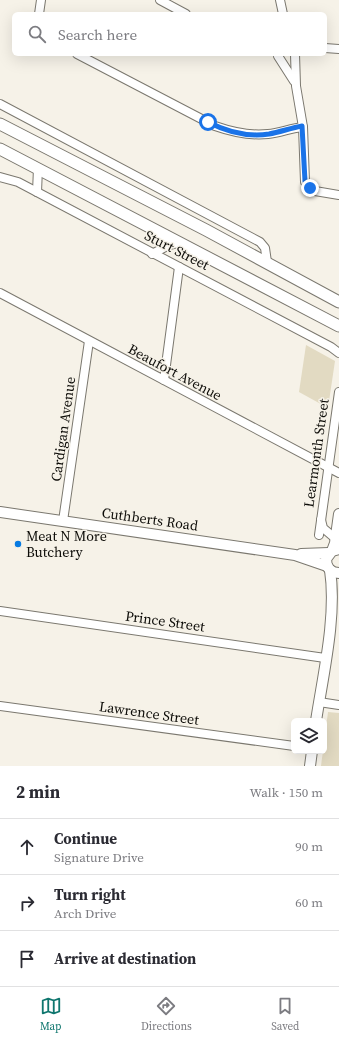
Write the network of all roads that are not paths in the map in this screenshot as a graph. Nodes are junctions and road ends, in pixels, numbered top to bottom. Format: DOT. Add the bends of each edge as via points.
graph roads {
  1 [pos="41,0"];
  2 [pos="160,0"];
  3 [pos="280,0"];
  4 [pos="39,12"];
  5 [pos="182,12"];
  6 [pos="283,12"];
  7 [pos="327,48"];
  8 [pos="339,49"];
  9 [pos="81,56"];
  10 [pos="278,56"];
  11 [pos="281,56"];
  12 [pos="292,56"];
  13 [pos="295,56"];
  14 [pos="296,86"];
  15 [pos="0,104"];
  16 [pos="0,124"];
  17 [pos="302,126"];
  18 [pos="0,149"];
  19 [pos="38,168"];
  20 [pos="3,178"];
  21 [pos="0,186"];
  22 [pos="37,192"];
  23 [pos="339,195"];
  24 [pos="178,242"];
  25 [pos="152,254"];
  26 [pos="267,262"];
  27 [pos="179,267"];
  28 [pos="0,293"];
  29 [pos="339,302"];
  30 [pos="339,326"];
  31 [pos="89,341"];
  32 [pos="339,353"];
  33 [pos="164,380"];
  34 [pos="339,392"];
  35 [pos="329,468"];
  36 [pos="339,472"];
  37 [pos="0,512"];
  38 [pos="339,514"];
  39 [pos="321,518"];
  40 [pos="63,521"];
  41 [pos="319,535"];
  42 [pos="336,539"];
  43 [pos="333,551"];
  44 [pos="295,555"];
  45 [pos="332,570"];
  46 [pos="339,589"];
  47 [pos="0,610"];
  48 [pos="330,622"];
  49 [pos="325,658"];
  50 [pos="319,702"];
  51 [pos="339,705"];
  52 [pos="0,706"];
  53 [pos="316,718"];
  54 [pos="291,746"];
  55 [pos="312,754"];
  56 [pos="310,766"];
  1 -- 4 [label="street"];
  2 -- 5 [label="street"];
  3 -- 6 [label="street"];
  7 -- 8 [label="street"];
  9 -- 17 [label="street" via="229,131 268,134"];
  10 -- 14 [label="street"];
  11 -- 12 [label="street"];
  13 -- 14 [label="street"];
  14 -- 17 [label="street"];
  15 -- 26 [label="street" via="260,242 264,247"];
  16 -- 26 [label="main road"];
  17 -- 23 [label="street" via="306,183 316,192"];
  18 -- 19 [label="main road, Sturt Street"];
  19 -- 22 [label="street"];
  19 -- 24 [label="main road, Sturt Street"];
  20 -- 21 [label="street"];
  20 -- 22 [label="street, Sturt Street"];
  22 -- 25 [label="street, Sturt Street"];
  24 -- 25 [label="street"];
  24 -- 30 [label="main road, Sturt Street"];
  25 -- 27 [label="street, Sturt Street"];
  26 -- 29 [label="main road"];
  27 -- 32 [label="street, Sturt Street"];
  27 -- 33 [label="street"];
  28 -- 31 [label="street, Beaufort Avenue"];
  31 -- 33 [label="street, Beaufort Avenue"];
  31 -- 40 [label="street, Cardigan Avenue"];
  33 -- 35 [label="street, Beaufort Avenue"];
  34 -- 35 [label="street, Learmonth Street"];
  35 -- 36 [label="street, Beaufort Avenue"];
  35 -- 39 [label="street, Learmonth Street"];
  37 -- 40 [label="street, Cuthberts Road"];
  38 -- 42 [label="street"];
  39 -- 41 [label="street, Learmonth Street"];
  39 -- 42 [label="street, Learmonth Street" via="324,528"];
  40 -- 44 [label="street, Cuthberts Road"];
  42 -- 43 [label="street"];
  43 -- 44 [label="street, Cuthberts Road"];
  43 -- 45 [label="street" via="326,559"];
  44 -- 45 [label="street, Cuthberts Road"];
  45 -- 48 [label="street"];
  46 -- 48 [label="street"];
  47 -- 49 [label="street, Prince Street"];
  48 -- 49 [label="street"];
  49 -- 50 [label="street"];
  50 -- 51 [label="street"];
  50 -- 53 [label="street"];
  52 -- 54 [label="street, Lawrence Street"];
  55 -- 56 [label="street"];
}
